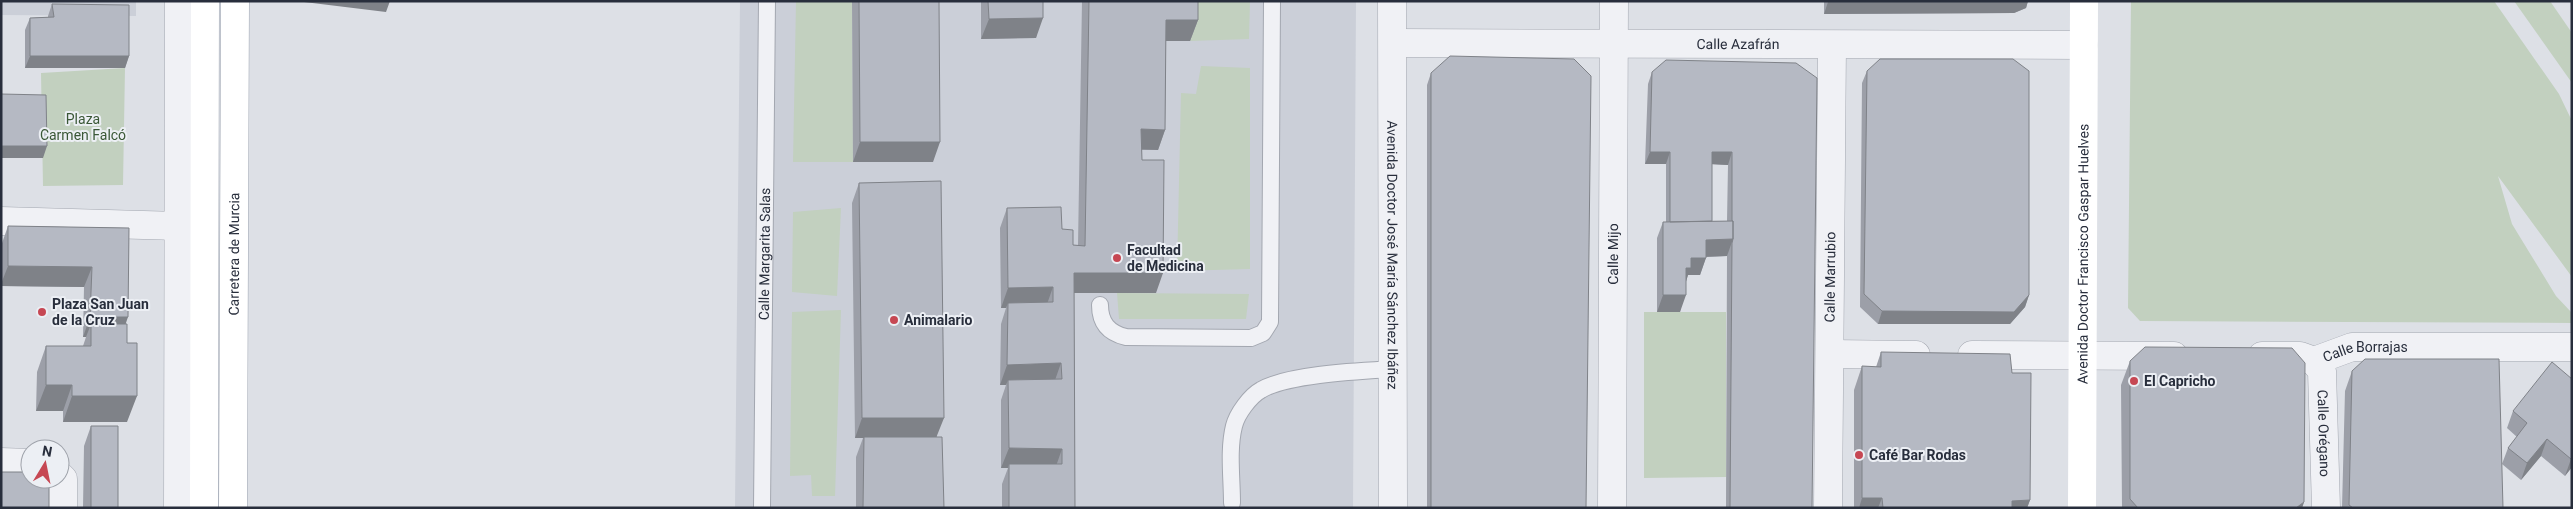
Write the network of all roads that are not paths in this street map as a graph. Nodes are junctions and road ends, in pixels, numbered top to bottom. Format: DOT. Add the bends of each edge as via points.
graph roads {
  1 [pos="179,1"];
  2 [pos="206,1"];
  3 [pos="235,1"];
  4 [pos="767,1"];
  5 [pos="1272,1"];
  6 [pos="1392,1"];
  7 [pos="1614,1"];
  8 [pos="2084,1"];
  9 [pos="1394,43"];
  10 [pos="1613,44"];
  11 [pos="1832,45"];
  12 [pos="2084,46"];
  13 [pos="1,221"];
  14 [pos="179,226"];
  15 [pos="1100,305"];
  16 [pos="2572,347"];
  17 [pos="1830,354"];
  18 [pos="2083,356"];
  19 [pos="2195,356"];
  20 [pos="2233,356"];
  21 [pos="2314,361"];
  22 [pos="1393,369"];
  23 [pos="1,462"];
  24 [pos="20,463"];
  25 [pos="63,489"];
  26 [pos="1232,503"];
  27 [pos="63,508"];
  28 [pos="178,508"];
  29 [pos="204,508"];
  30 [pos="233,508"];
  31 [pos="762,508"];
  32 [pos="1393,508"];
  33 [pos="1612,508"];
  34 [pos="1828,508"];
  35 [pos="2082,508"];
  36 [pos="2326,508"];
  1 -- 14 [label="street"];
  2 -- 29 [label="main road, Carretera de Murcia"];
  3 -- 30 [label="main road, Carretera de Murcia"];
  4 -- 31 [label="lane, Calle Margarita Salas"];
  5 -- 15 [label="lane" via="1270,322 1263,333 1251,338 1126,337 1114,334 1106,326 1100,316"];
  6 -- 9 [label="street, Avenida Doctor José María Sánchez Ibáñez"];
  7 -- 10 [label="street, Calle Mijo"];
  8 -- 12 [label="main road, Avenida Doctor Francisco Gaspar Huelves"];
  9 -- 10 [label="street, Calle Azafrán"];
  9 -- 22 [label="street, Avenida Doctor José María Sánchez Ibáñez"];
  10 -- 11 [label="street, Calle Azafrán"];
  10 -- 33 [label="street, Calle Mijo"];
  11 -- 12 [label="street, Calle Azafrán"];
  11 -- 17 [label="street, Calle Marrubio"];
  12 -- 18 [label="main road, Avenida Doctor Francisco Gaspar Huelves"];
  13 -- 14 [label="street"];
  14 -- 28 [label="street"];
  16 -- 21 [label="street, Calle Borrajas" via="2352,347"];
  17 -- 18 [label="street"];
  17 -- 34 [label="street, Calle Marrubio"];
  18 -- 19 [label="street"];
  18 -- 35 [label="main road, Avenida Doctor Francisco Gaspar Huelves"];
  20 -- 21 [label="street, Calle Borrajas" via="2300,356"];
  21 -- 36 [label="street, Calle Orégano" via="2322,371"];
  22 -- 26 [label="lane" via="1313,376 1261,390 1245,405 1234,425"];
  22 -- 32 [label="street, Avenida Doctor José María Sánchez Ibáñez"];
  23 -- 24 [label="street"];
  25 -- 27 [label="street"];
}
